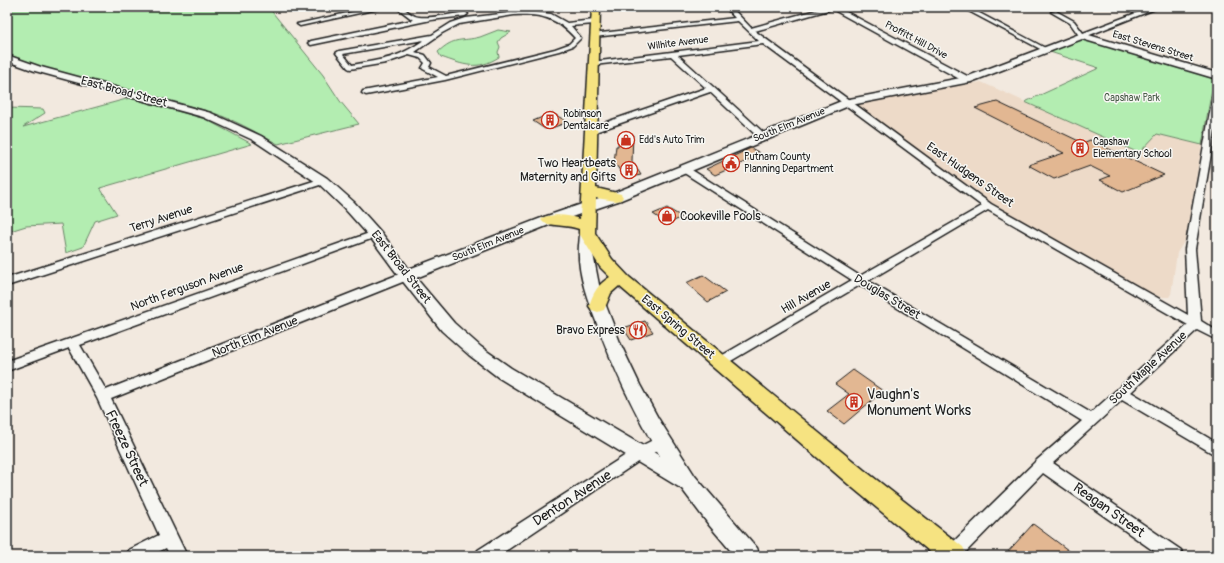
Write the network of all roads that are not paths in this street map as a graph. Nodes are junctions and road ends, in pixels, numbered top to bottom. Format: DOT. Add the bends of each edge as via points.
graph roads {
  1 [pos="384,7"];
  2 [pos="399,7"];
  3 [pos="529,7"];
  4 [pos="728,7"];
  5 [pos="833,7"];
  6 [pos="964,7"];
  7 [pos="1157,7"];
  8 [pos="1053,9"];
  9 [pos="431,18"];
  10 [pos="739,18"];
  11 [pos="595,23"];
  12 [pos="300,24"];
  13 [pos="568,26"];
  14 [pos="750,30"];
  15 [pos="434,36"];
  16 [pos="1082,36"];
  17 [pos="764,42"];
  18 [pos="311,43"];
  19 [pos="1046,50"];
  20 [pos="407,53"];
  21 [pos="673,54"];
  22 [pos="7,58"];
  23 [pos="594,63"];
  24 [pos="1217,76"];
  25 [pos="445,78"];
  26 [pos="968,80"];
  27 [pos="710,89"];
  28 [pos="366,93"];
  29 [pos="1217,96"];
  30 [pos="848,102"];
  31 [pos="592,130"];
  32 [pos="762,136"];
  33 [pos="684,170"];
  34 [pos="323,181"];
  35 [pos="616,197"];
  36 [pos="588,198"];
  37 [pos="988,206"];
  38 [pos="549,220"];
  39 [pos="587,229"];
  40 [pos="375,234"];
  41 [pos="406,276"];
  42 [pos="621,278"];
  43 [pos="861,281"];
  44 [pos="7,282"];
  45 [pos="598,306"];
  46 [pos="1195,325"];
  47 [pos="1217,336"];
  48 [pos="72,342"];
  49 [pos="720,362"];
  50 [pos="7,366"];
  51 [pos="1121,393"];
  52 [pos="103,397"];
  53 [pos="1092,420"];
  54 [pos="661,442"];
  55 [pos="1217,450"];
  56 [pos="640,454"];
  57 [pos="1042,464"];
  58 [pos="689,483"];
  59 [pos="169,538"];
  60 [pos="135,556"];
  61 [pos="179,556"];
  62 [pos="484,556"];
  63 [pos="749,556"];
  64 [pos="952,556"];
  65 [pos="1176,556"];
  1 -- 12 [label="street"];
  2 -- 9 [label="street" via="413,18"];
  3 -- 9 [label="street"];
  4 -- 10 [label="street, East Hudgens Street"];
  5 -- 14 [label="street"];
  5 -- 26 [label="street, Proffitt Hill Drive"];
  6 -- 19 [label="street"];
  7 -- 16 [label="street, South Elm Avenue"];
  8 -- 16 [label="street" via="1051,14 1055,18 1075,28"];
  9 -- 18 [label="street"];
  10 -- 11 [label="street"];
  10 -- 14 [label="street, East Hudgens Street"];
  11 -- 13 [label="street"];
  11 -- 23 [label="main road"];
  13 -- 15 [label="street" via="547,14 514,13 453,23"];
  13 -- 25 [label="street" via="578,38 571,45"];
  14 -- 17 [label="street, East Hudgens Street"];
  15 -- 20 [label="street"];
  15 -- 20 [label="street" via="339,54 350,67 399,58"];
  16 -- 19 [label="street, South Elm Avenue"];
  16 -- 24 [label="street, East Stevens Street"];
  17 -- 21 [label="street, Wilhite Avenue"];
  17 -- 30 [label="street, East Hudgens Street"];
  19 -- 26 [label="street, South Elm Avenue"];
  20 -- 25 [label="street" via="423,56 428,63 425,68"];
  21 -- 23 [label="street, Wilhite Avenue"];
  21 -- 27 [label="street"];
  22 -- 34 [label="street, East Broad Street" via="38,69 207,115 256,138"];
  23 -- 31 [label="main road"];
  25 -- 28 [label="street"];
  26 -- 30 [label="street, South Elm Avenue"];
  27 -- 31 [label="street"];
  27 -- 32 [label="street"];
  29 -- 46 [label="street, South Maple Avenue" via="1190,249"];
  30 -- 32 [label="street, South Elm Avenue"];
  30 -- 37 [label="street, East Hudgens Street"];
  31 -- 36 [label="main road"];
  32 -- 33 [label="street, South Elm Avenue"];
  33 -- 35 [label="street, South Elm Avenue"];
  33 -- 43 [label="street, Douglas Street"];
  34 -- 40 [label="street, East Broad Street"];
  34 -- 44 [label="street, Terry Avenue"];
  35 -- 36 [label="main road" via="596,194"];
  36 -- 38 [label="street, South Elm Avenue"];
  36 -- 39 [label="main road"];
  37 -- 43 [label="street, Hill Avenue"];
  37 -- 46 [label="street, East Hudgens Street"];
  38 -- 39 [label="main road" via="572,221"];
  38 -- 41 [label="street, South Elm Avenue"];
  39 -- 42 [label="main road, East Spring Street" via="606,263"];
  39 -- 45 [label="street" via="586,255 590,281"];
  40 -- 41 [label="street, East Broad Street"];
  40 -- 48 [label="street, North Ferguson Avenue"];
  41 -- 52 [label="street, North Elm Avenue"];
  41 -- 56 [label="street, East Broad Street" via="448,327 505,373"];
  42 -- 45 [label="main road" via="604,288"];
  42 -- 49 [label="main road, East Spring Street"];
  43 -- 49 [label="street, Hill Avenue"];
  43 -- 53 [label="street, Douglas Street"];
  45 -- 54 [label="street" via="622,367"];
  46 -- 47 [label="street, East Hudgens Street"];
  46 -- 51 [label="street, South Maple Avenue"];
  48 -- 50 [label="street, North Ferguson Avenue"];
  48 -- 52 [label="street, Freeze Street"];
  49 -- 64 [label="main road, East Spring Street"];
  51 -- 53 [label="street, South Maple Avenue"];
  51 -- 55 [label="street"];
  52 -- 59 [label="street, Freeze Street"];
  53 -- 57 [label="street, South Maple Avenue"];
  54 -- 56 [label="street, Denton Avenue"];
  54 -- 58 [label="street"];
  56 -- 58 [label="street, East Broad Street"];
  56 -- 62 [label="street, Denton Avenue"];
  57 -- 64 [label="street, South Maple Avenue"];
  57 -- 65 [label="street, Reagan Street"];
  58 -- 63 [label="street, East Broad Street"];
  59 -- 60 [label="street"];
  59 -- 61 [label="street, Freeze Street"];
}
